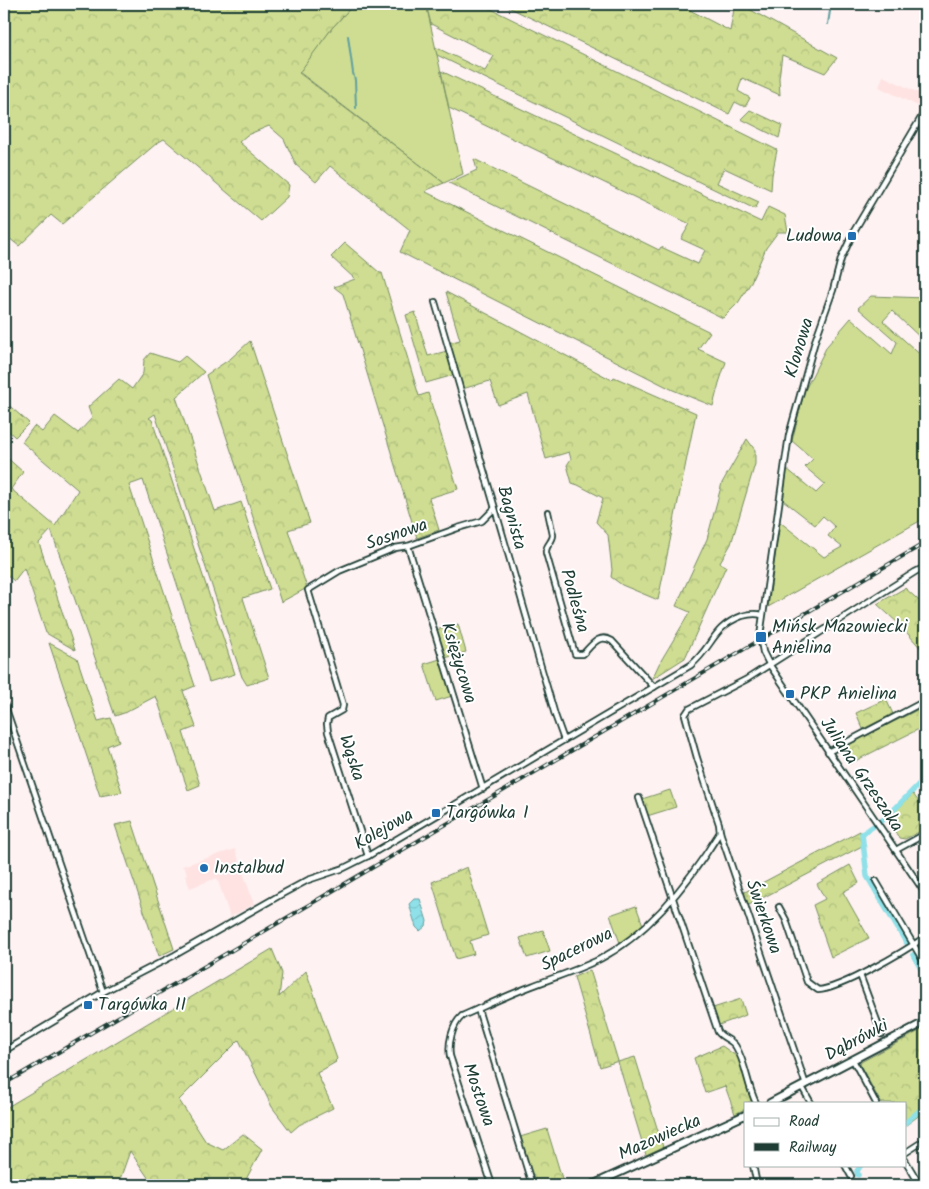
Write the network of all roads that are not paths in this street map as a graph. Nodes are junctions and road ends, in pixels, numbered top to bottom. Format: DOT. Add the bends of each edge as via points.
graph roads {
  1 [pos="925,111"];
  2 [pos="435,302"];
  3 [pos="494,509"];
  4 [pos="548,512"];
  5 [pos="408,546"];
  6 [pos="925,568"];
  7 [pos="308,590"];
  8 [pos="762,615"];
  9 [pos="769,664"];
  10 [pos="654,687"];
  11 [pos="925,701"];
  12 [pos="4,703"];
  13 [pos="564,740"];
  14 [pos="828,752"];
  15 [pos="483,788"];
  16 [pos="639,798"];
  17 [pos="720,832"];
  18 [pos="925,834"];
  19 [pos="896,850"];
  20 [pos="368,856"];
  21 [pos="876,882"];
  22 [pos="925,893"];
  23 [pos="672,898"];
  24 [pos="779,907"];
  25 [pos="925,938"];
  26 [pos="914,945"];
  27 [pos="925,964"];
  28 [pos="860,975"];
  29 [pos="103,992"];
  30 [pos="478,1009"];
  31 [pos="462,1016"];
  32 [pos="925,1022"];
  33 [pos="882,1034"];
  34 [pos="4,1051"];
  35 [pos="853,1060"];
  36 [pos="804,1086"];
  37 [pos="756,1102"];
  38 [pos="772,1102"];
  39 [pos="811,1102"];
  40 [pos="875,1102"];
  41 [pos="744,1117"];
  42 [pos="925,1140"];
  43 [pos="906,1152"];
  44 [pos="906,1162"];
  45 [pos="754,1166"];
  46 [pos="846,1166"];
  47 [pos="851,1176"];
  48 [pos="492,1185"];
  49 [pos="532,1185"];
  50 [pos="592,1185"];
  51 [pos="756,1185"];
  52 [pos="920,1185"];
  1 -- 8 [label="street, Klonowa" via="841,258 789,435"];
  2 -- 3 [label="street, Bagnista"];
  3 -- 5 [label="street, Sosnowa" via="482,521"];
  3 -- 13 [label="street, Bagnista"];
  4 -- 10 [label="street, Podleśna" via="553,538 546,546 546,553 575,654 583,654 599,639 612,641"];
  5 -- 7 [label="street, Sosnowa" via="395,548 339,571"];
  5 -- 15 [label="street, Księżycowa"];
  6 -- 9 [label="street"];
  7 -- 20 [label="street, Wąska" via="344,705 342,710 328,718 328,732"];
  8 -- 9 [label="street, Juliana Grzeszaka" via="760,638"];
  8 -- 10 [label="street, Kolejowa" via="745,615 724,626 697,660"];
  9 -- 14 [label="street, Juliana Grzeszaka"];
  9 -- 17 [label="street, Świerkowa" via="687,712 685,718"];
  10 -- 13 [label="street, Kolejowa"];
  11 -- 14 [label="street"];
  12 -- 29 [label="street"];
  13 -- 15 [label="street, Kolejowa"];
  14 -- 19 [label="street, Juliana Grzeszaka"];
  15 -- 20 [label="street, Kolejowa"];
  16 -- 23 [label="street"];
  17 -- 23 [label="street, Spacerowa"];
  17 -- 36 [label="street, Świerkowa"];
  18 -- 19 [label="street"];
  19 -- 22 [label="street, Juliana Grzeszaka"];
  20 -- 29 [label="street, Kolejowa" via="308,880"];
  21 -- 26 [label="street"];
  23 -- 30 [label="street, Spacerowa" via="641,930 600,958"];
  23 -- 37 [label="street" via="718,1032 738,1049"];
  24 -- 28 [label="street" via="809,985 821,990"];
  25 -- 26 [label="street"];
  26 -- 27 [label="street"];
  26 -- 28 [label="street"];
  28 -- 33 [label="street"];
  29 -- 34 [label="street, Kolejowa"];
  30 -- 31 [label="street, Spacerowa"];
  30 -- 49 [label="street"];
  31 -- 48 [label="street, Mostowa" via="454,1026 449,1051"];
  32 -- 35 [label="street, Dąbrówki"];
  35 -- 36 [label="street, Dąbrówki"];
  35 -- 40 [label="street"];
  36 -- 38 [label="street, Dąbrówki"];
  36 -- 39 [label="street"];
  41 -- 50 [label="street, Mazowiecka"];
  42 -- 43 [label="street"];
  44 -- 52 [label="street"];
  45 -- 51 [label="street"];
  46 -- 47 [label="street"];
}
